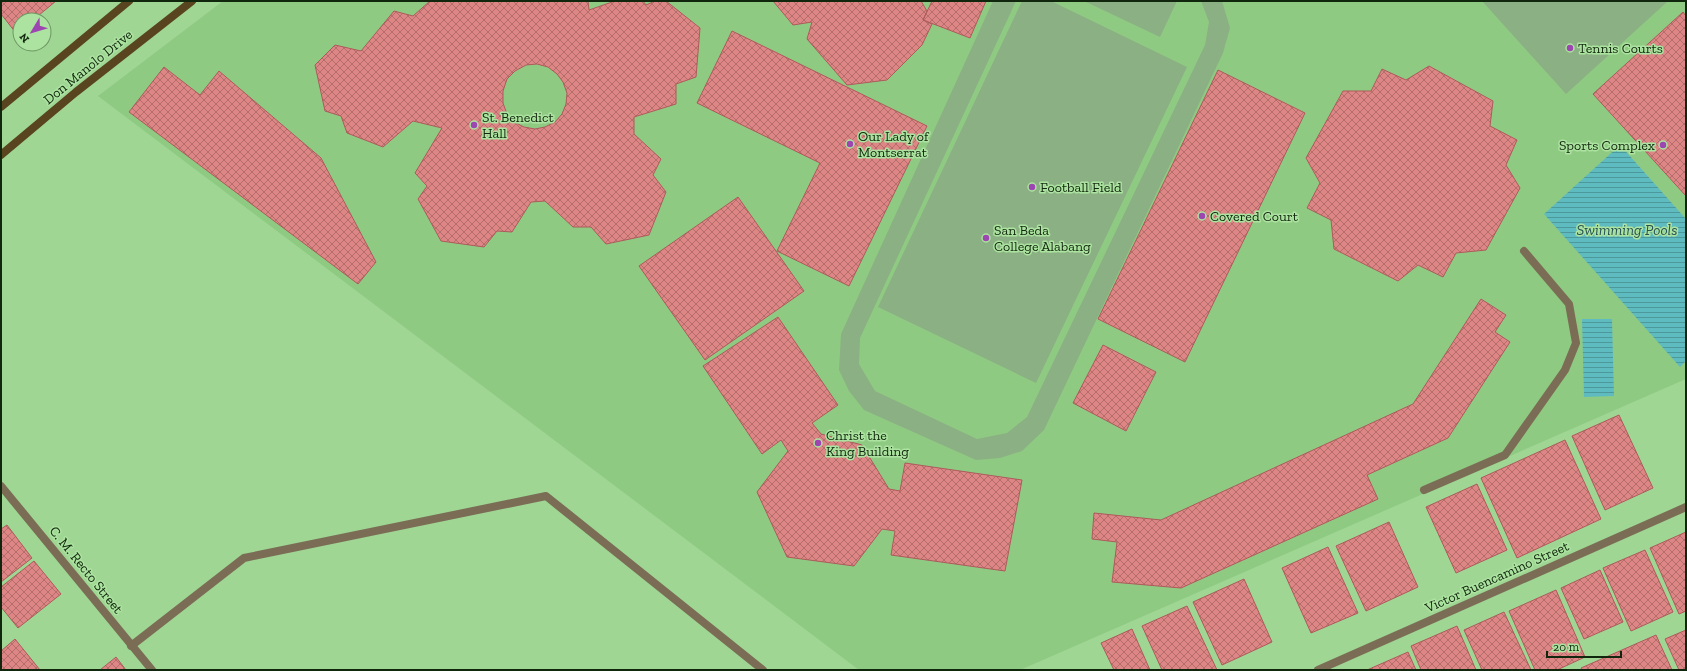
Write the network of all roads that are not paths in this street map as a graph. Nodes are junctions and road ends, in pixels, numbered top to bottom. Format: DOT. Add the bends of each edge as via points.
graph roads {
  1 [pos="129,1"];
  2 [pos="192,1"];
  3 [pos="1,107"];
  4 [pos="1,155"];
  5 [pos="1524,251"];
  6 [pos="1,486"];
  7 [pos="1424,490"];
  8 [pos="1686,507"];
  9 [pos="131,646"];
  10 [pos="152,670"];
  11 [pos="763,670"];
  12 [pos="1318,670"];
  1 -- 3 [label="street, Don Manolo Drive"];
  2 -- 4 [label="street, Don Manolo Drive"];
  5 -- 7 [label="street" via="1569,304 1576,344 1565,370 1505,455"];
  6 -- 9 [label="street, C. M. Recto Street"];
  8 -- 12 [label="street, Victor Buencamino Street"];
  9 -- 10 [label="street, C. M. Recto Street"];
  9 -- 11 [label="street" via="244,558 546,496"];
}
